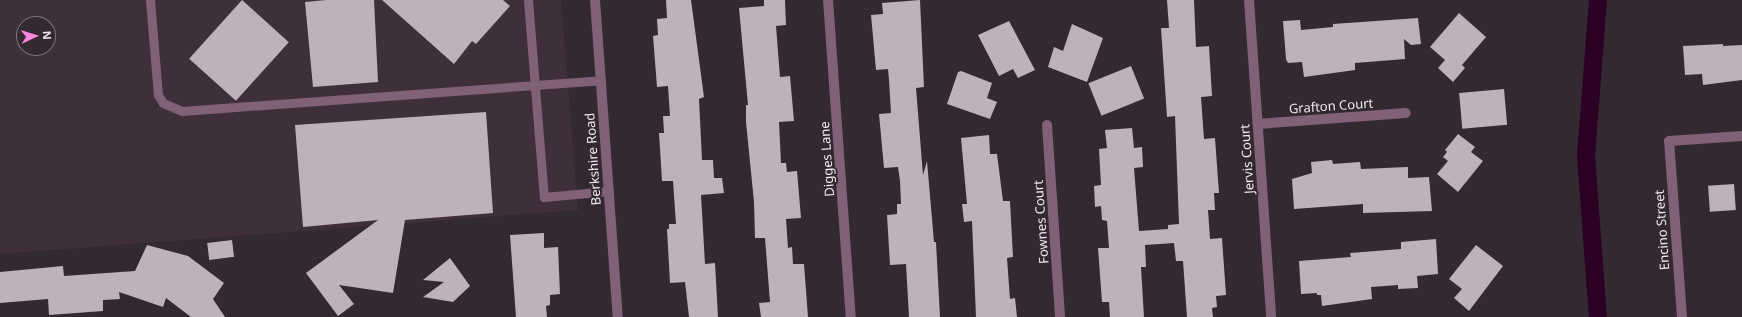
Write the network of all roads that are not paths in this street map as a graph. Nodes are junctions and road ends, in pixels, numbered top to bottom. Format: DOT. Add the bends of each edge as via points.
graph roads {
  1 [pos="150,0"];
  2 [pos="528,0"];
  3 [pos="595,0"];
  4 [pos="828,0"];
  5 [pos="1249,0"];
  6 [pos="600,80"];
  7 [pos="535,85"];
  8 [pos="1406,114"];
  9 [pos="1258,124"];
  10 [pos="1047,125"];
  11 [pos="1742,136"];
  12 [pos="609,191"];
  13 [pos="618,317"];
  14 [pos="851,317"];
  15 [pos="1060,317"];
  16 [pos="1271,317"];
  17 [pos="1682,317"];
  1 -- 7 [label="lane" via="158,95 163,103 182,111"];
  2 -- 7 [label="lane"];
  3 -- 6 [label="street, Berkshire Road"];
  4 -- 14 [label="street, Digges Lane"];
  5 -- 9 [label="street, Jervis Court"];
  6 -- 7 [label="lane"];
  6 -- 12 [label="street, Berkshire Road"];
  7 -- 12 [label="lane" via="544,197"];
  8 -- 9 [label="street, Grafton Court"];
  9 -- 16 [label="street, Jervis Court"];
  10 -- 15 [label="street, Fownes Court"];
  11 -- 17 [label="street, Encino Street" via="1669,141"];
  12 -- 13 [label="street, Berkshire Road"];
}
